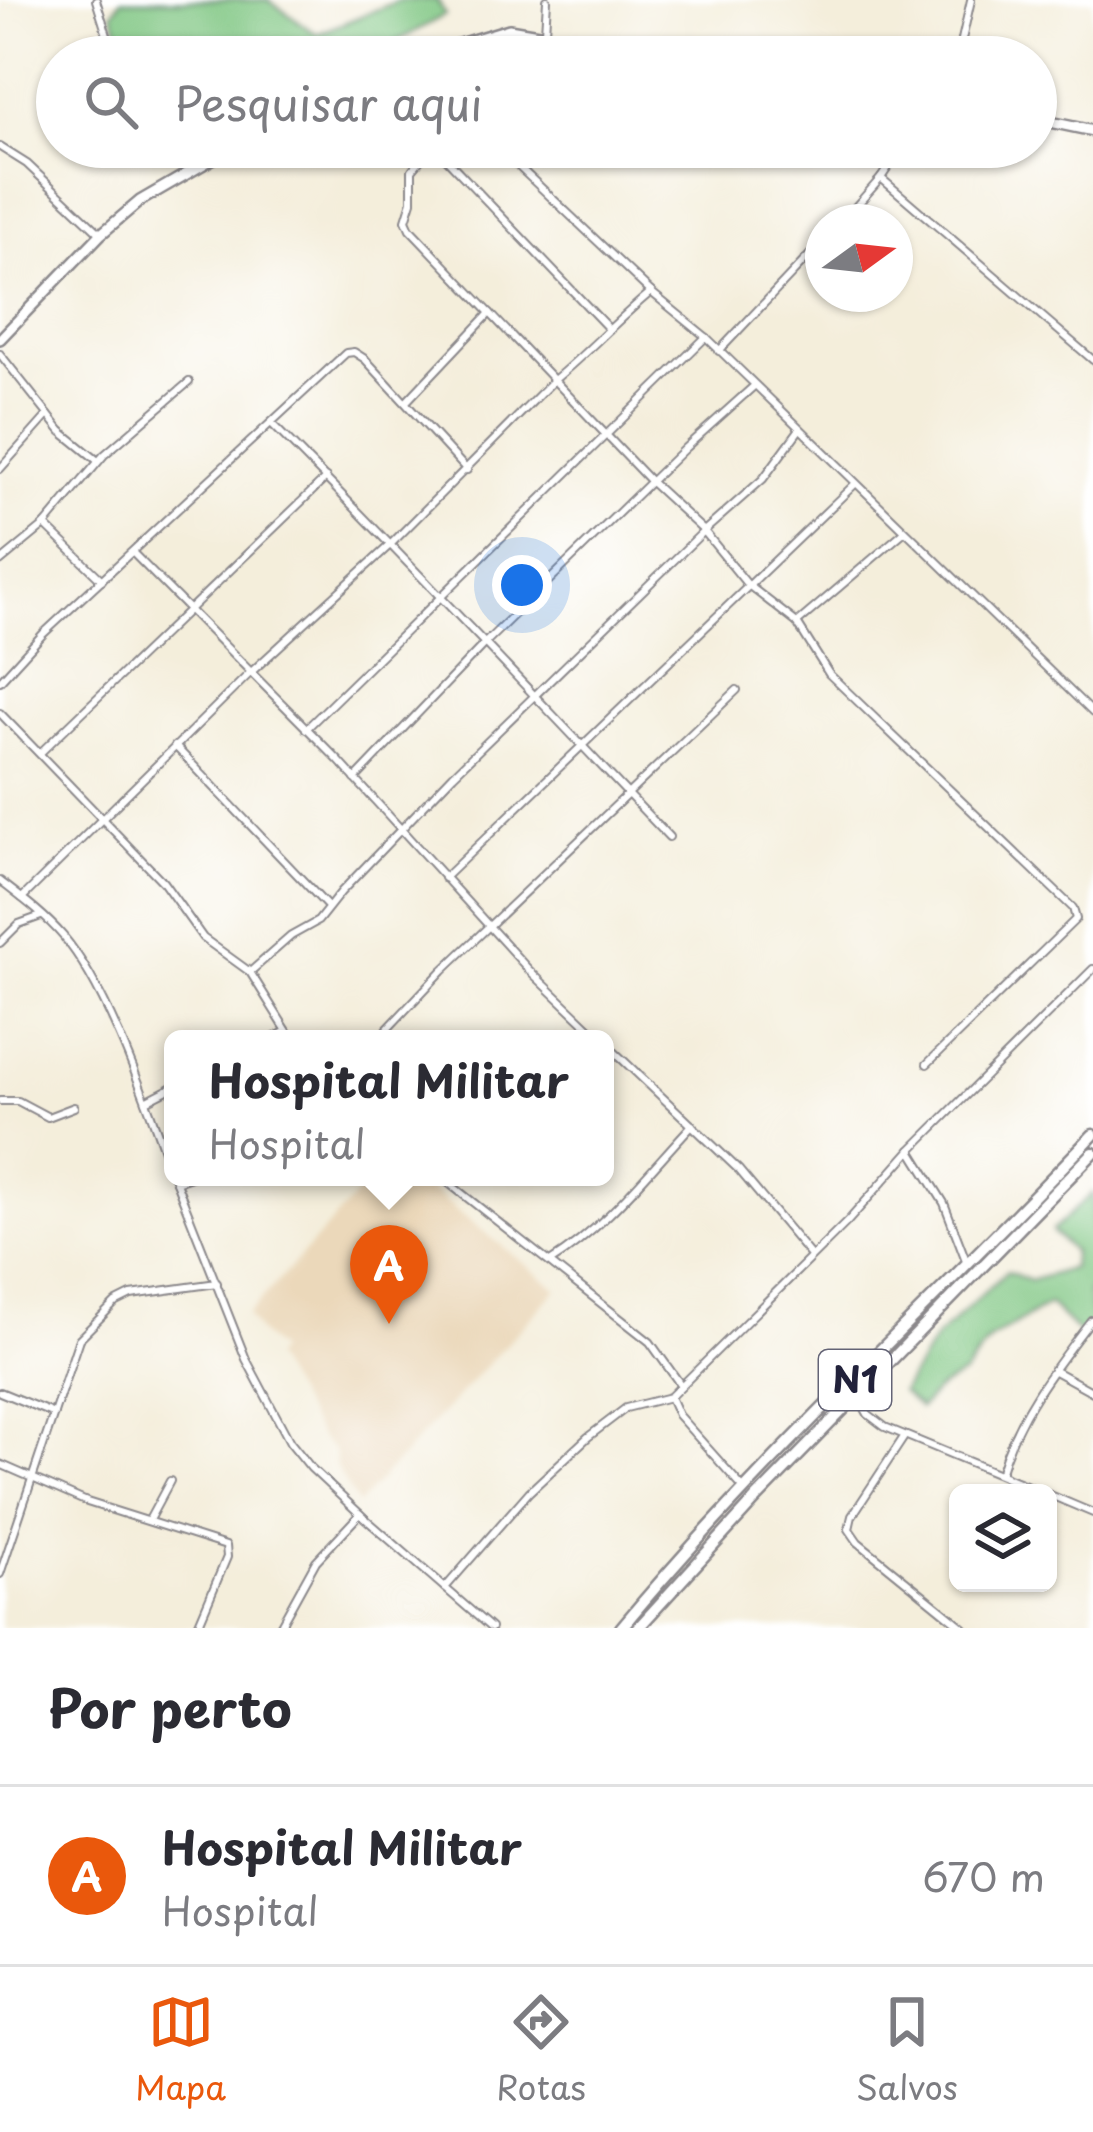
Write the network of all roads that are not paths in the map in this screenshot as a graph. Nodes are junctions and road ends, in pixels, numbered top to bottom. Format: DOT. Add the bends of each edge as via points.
graph roads {
  1 [pos="96,0"];
  2 [pos="548,0"];
  3 [pos="971,0"];
  4 [pos="545,32"];
  5 [pos="107,36"];
  6 [pos="481,36"];
  7 [pos="565,36"];
  8 [pos="963,36"];
  9 [pos="1057,123"];
  10 [pos="1093,131"];
  11 [pos="0,147"];
  12 [pos="194,168"];
  13 [pos="414,168"];
  14 [pos="453,168"];
  15 [pos="520,168"];
  16 [pos="888,168"];
  17 [pos="881,178"];
  18 [pos="858,204"];
  19 [pos="101,234"];
  20 [pos="805,260"];
  21 [pos="652,292"];
  22 [pos="490,313"];
  23 [pos="608,328"];
  24 [pos="706,337"];
  25 [pos="0,339"];
  26 [pos="719,350"];
  27 [pos="0,355"];
  28 [pos="1093,360"];
  29 [pos="554,380"];
  30 [pos="189,382"];
  31 [pos="754,386"];
  32 [pos="407,401"];
  33 [pos="48,415"];
  34 [pos="272,424"];
  35 [pos="799,430"];
  36 [pos="605,434"];
  37 [pos="98,461"];
  38 [pos="0,469"];
  39 [pos="466,470"];
  40 [pos="326,478"];
  41 [pos="651,482"];
  42 [pos="855,484"];
  43 [pos="45,525"];
  44 [pos="704,531"];
  45 [pos="905,531"];
  46 [pos="391,544"];
  47 [pos="134,554"];
  48 [pos="0,562"];
  49 [pos="102,580"];
  50 [pos="747,584"];
  51 [pos="441,597"];
  52 [pos="190,613"];
  53 [pos="796,623"];
  54 [pos="484,644"];
  55 [pos="249,674"];
  56 [pos="0,681"];
  57 [pos="736,690"];
  58 [pos="532,698"];
  59 [pos="0,713"];
  60 [pos="1093,713"];
  61 [pos="305,729"];
  62 [pos="580,745"];
  63 [pos="176,746"];
  64 [pos="40,753"];
  65 [pos="355,779"];
  66 [pos="628,796"];
  67 [pos="106,819"];
  68 [pos="400,830"];
  69 [pos="669,837"];
  70 [pos="444,878"];
  71 [pos="0,880"];
  72 [pos="22,898"];
  73 [pos="328,908"];
  74 [pos="43,915"];
  75 [pos="490,926"];
  76 [pos="0,944"];
  77 [pos="1093,969"];
  78 [pos="250,972"];
  79 [pos="588,1027"];
  80 [pos="285,1030"];
  81 [pos="387,1030"];
  82 [pos="586,1030"];
  83 [pos="591,1030"];
  84 [pos="614,1051"];
  85 [pos="927,1064"];
  86 [pos="164,1092"];
  87 [pos="0,1101"];
  88 [pos="146,1101"];
  89 [pos="74,1107"];
  90 [pos="692,1125"];
  91 [pos="1093,1135"];
  92 [pos="164,1150"];
  93 [pos="911,1150"];
  94 [pos="1093,1153"];
  95 [pos="177,1186"];
  96 [pos="453,1186"];
  97 [pos="811,1256"];
  98 [pos="550,1262"];
  99 [pos="968,1267"];
  100 [pos="217,1283"];
  101 [pos="1090,1320"];
  102 [pos="1053,1370"];
  103 [pos="680,1384"];
  104 [pos="0,1392"];
  105 [pos="1093,1392"];
  106 [pos="858,1396"];
  107 [pos="670,1397"];
  108 [pos="54,1414"];
  109 [pos="904,1437"];
  110 [pos="0,1464"];
  111 [pos="1000,1474"];
  112 [pos="32,1481"];
  113 [pos="170,1481"];
  114 [pos="1024,1484"];
  115 [pos="744,1489"];
  116 [pos="1057,1498"];
  117 [pos="1093,1513"];
  118 [pos="360,1514"];
  119 [pos="149,1520"];
  120 [pos="1,1570"];
  121 [pos="445,1588"];
  122 [pos="197,1628"];
  123 [pos="279,1628"];
  124 [pos="491,1628"];
  125 [pos="621,1628"];
  126 [pos="638,1628"];
  127 [pos="964,1628"];
  1 -- 5 [label="street"];
  2 -- 4 [label="street"];
  3 -- 8 [label="street"];
  4 -- 6 [label="street" via="509,28"];
  4 -- 7 [label="street"];
  9 -- 10 [label="street"];
  11 -- 19 [label="street"];
  12 -- 19 [label="street"];
  13 -- 22 [label="street" via="406,224"];
  14 -- 23 [label="street"];
  15 -- 21 [label="street"];
  16 -- 17 [label="street"];
  17 -- 18 [label="street"];
  17 -- 28 [label="street"];
  19 -- 25 [label="street"];
  20 -- 26 [label="street"];
  21 -- 23 [label="street"];
  21 -- 24 [label="street"];
  22 -- 29 [label="street"];
  22 -- 32 [label="street"];
  23 -- 29 [label="street"];
  24 -- 26 [label="street"];
  24 -- 36 [label="street"];
  26 -- 31 [label="street"];
  27 -- 33 [label="street"];
  29 -- 36 [label="street"];
  29 -- 39 [label="street"];
  30 -- 37 [label="street"];
  31 -- 35 [label="street"];
  31 -- 41 [label="street"];
  32 -- 34 [label="street" via="350,352"];
  32 -- 39 [label="street"];
  33 -- 37 [label="street"];
  33 -- 38 [label="street"];
  34 -- 40 [label="street"];
  34 -- 47 [label="street"];
  35 -- 42 [label="street"];
  35 -- 44 [label="street" via="763,479"];
  36 -- 41 [label="street"];
  36 -- 51 [label="street"];
  37 -- 43 [label="street"];
  39 -- 46 [label="street"];
  40 -- 46 [label="street"];
  40 -- 52 [label="street"];
  41 -- 44 [label="street"];
  41 -- 54 [label="street"];
  42 -- 45 [label="street"];
  42 -- 50 [label="street"];
  43 -- 48 [label="street"];
  43 -- 49 [label="street"];
  44 -- 50 [label="street"];
  44 -- 58 [label="street"];
  45 -- 53 [label="street"];
  45 -- 60 [label="street"];
  46 -- 51 [label="street"];
  46 -- 55 [label="street"];
  47 -- 49 [label="street"];
  47 -- 52 [label="street"];
  49 -- 56 [label="street"];
  50 -- 53 [label="street"];
  50 -- 62 [label="street"];
  51 -- 54 [label="street"];
  51 -- 61 [label="street"];
  52 -- 55 [label="street"];
  52 -- 64 [label="street"];
  53 -- 85 [label="street" via="829,674 1073,908 1076,919"];
  54 -- 58 [label="street"];
  54 -- 65 [label="street"];
  55 -- 61 [label="street"];
  55 -- 63 [label="street"];
  57 -- 66 [label="street"];
  58 -- 62 [label="street"];
  58 -- 68 [label="street"];
  59 -- 64 [label="street"];
  61 -- 65 [label="street"];
  62 -- 66 [label="street"];
  62 -- 70 [label="street"];
  63 -- 67 [label="street"];
  63 -- 73 [label="street"];
  64 -- 67 [label="street"];
  65 -- 68 [label="street"];
  66 -- 69 [label="street"];
  66 -- 75 [label="street"];
  67 -- 72 [label="street"];
  67 -- 78 [label="street" via="202,938"];
  68 -- 70 [label="street"];
  68 -- 73 [label="street"];
  70 -- 75 [label="street"];
  71 -- 72 [label="street"];
  72 -- 74 [label="street"];
  73 -- 78 [label="street"];
  74 -- 76 [label="street"];
  74 -- 88 [label="street" via="100,997"];
  75 -- 79 [label="street"];
  75 -- 81 [label="street"];
  77 -- 93 [label="street"];
  78 -- 80 [label="street"];
  79 -- 82 [label="street"];
  79 -- 83 [label="street"];
  84 -- 90 [label="street"];
  86 -- 88 [label="street"];
  87 -- 89 [label="street" via="18,1100 48,1117"];
  88 -- 92 [label="street"];
  90 -- 97 [label="street"];
  90 -- 98 [label="street"];
  91 -- 99 [label="main road, N1"];
  93 -- 97 [label="street"];
  93 -- 99 [label="street" via="944,1203"];
  94 -- 106 [label="main road, N1"];
  95 -- 100 [label="street"];
  96 -- 98 [label="street"];
  97 -- 103 [label="street"];
  98 -- 103 [label="street" via="650,1342"];
  99 -- 115 [label="main road, N1"];
  100 -- 108 [label="street" via="115,1303 79,1340"];
  100 -- 118 [label="street" via="290,1442"];
  101 -- 102 [label="street"];
  102 -- 105 [label="street"];
  102 -- 111 [label="street"];
  103 -- 107 [label="street"];
  104 -- 108 [label="street"];
  106 -- 109 [label="street" via="875,1421"];
  106 -- 126 [label="main road, N1"];
  107 -- 115 [label="street"];
  107 -- 121 [label="street" via="626,1408 588,1437"];
  108 -- 112 [label="street"];
  109 -- 111 [label="street"];
  109 -- 127 [label="street" via="849,1529"];
  110 -- 112 [label="street"];
  111 -- 114 [label="street"];
  112 -- 119 [label="street"];
  112 -- 120 [label="street"];
  113 -- 119 [label="street"];
  115 -- 125 [label="main road, N1"];
  116 -- 117 [label="street"];
  118 -- 121 [label="street"];
  118 -- 123 [label="street" via="316,1561"];
  119 -- 122 [label="street" via="226,1546"];
  121 -- 124 [label="street"];
}
